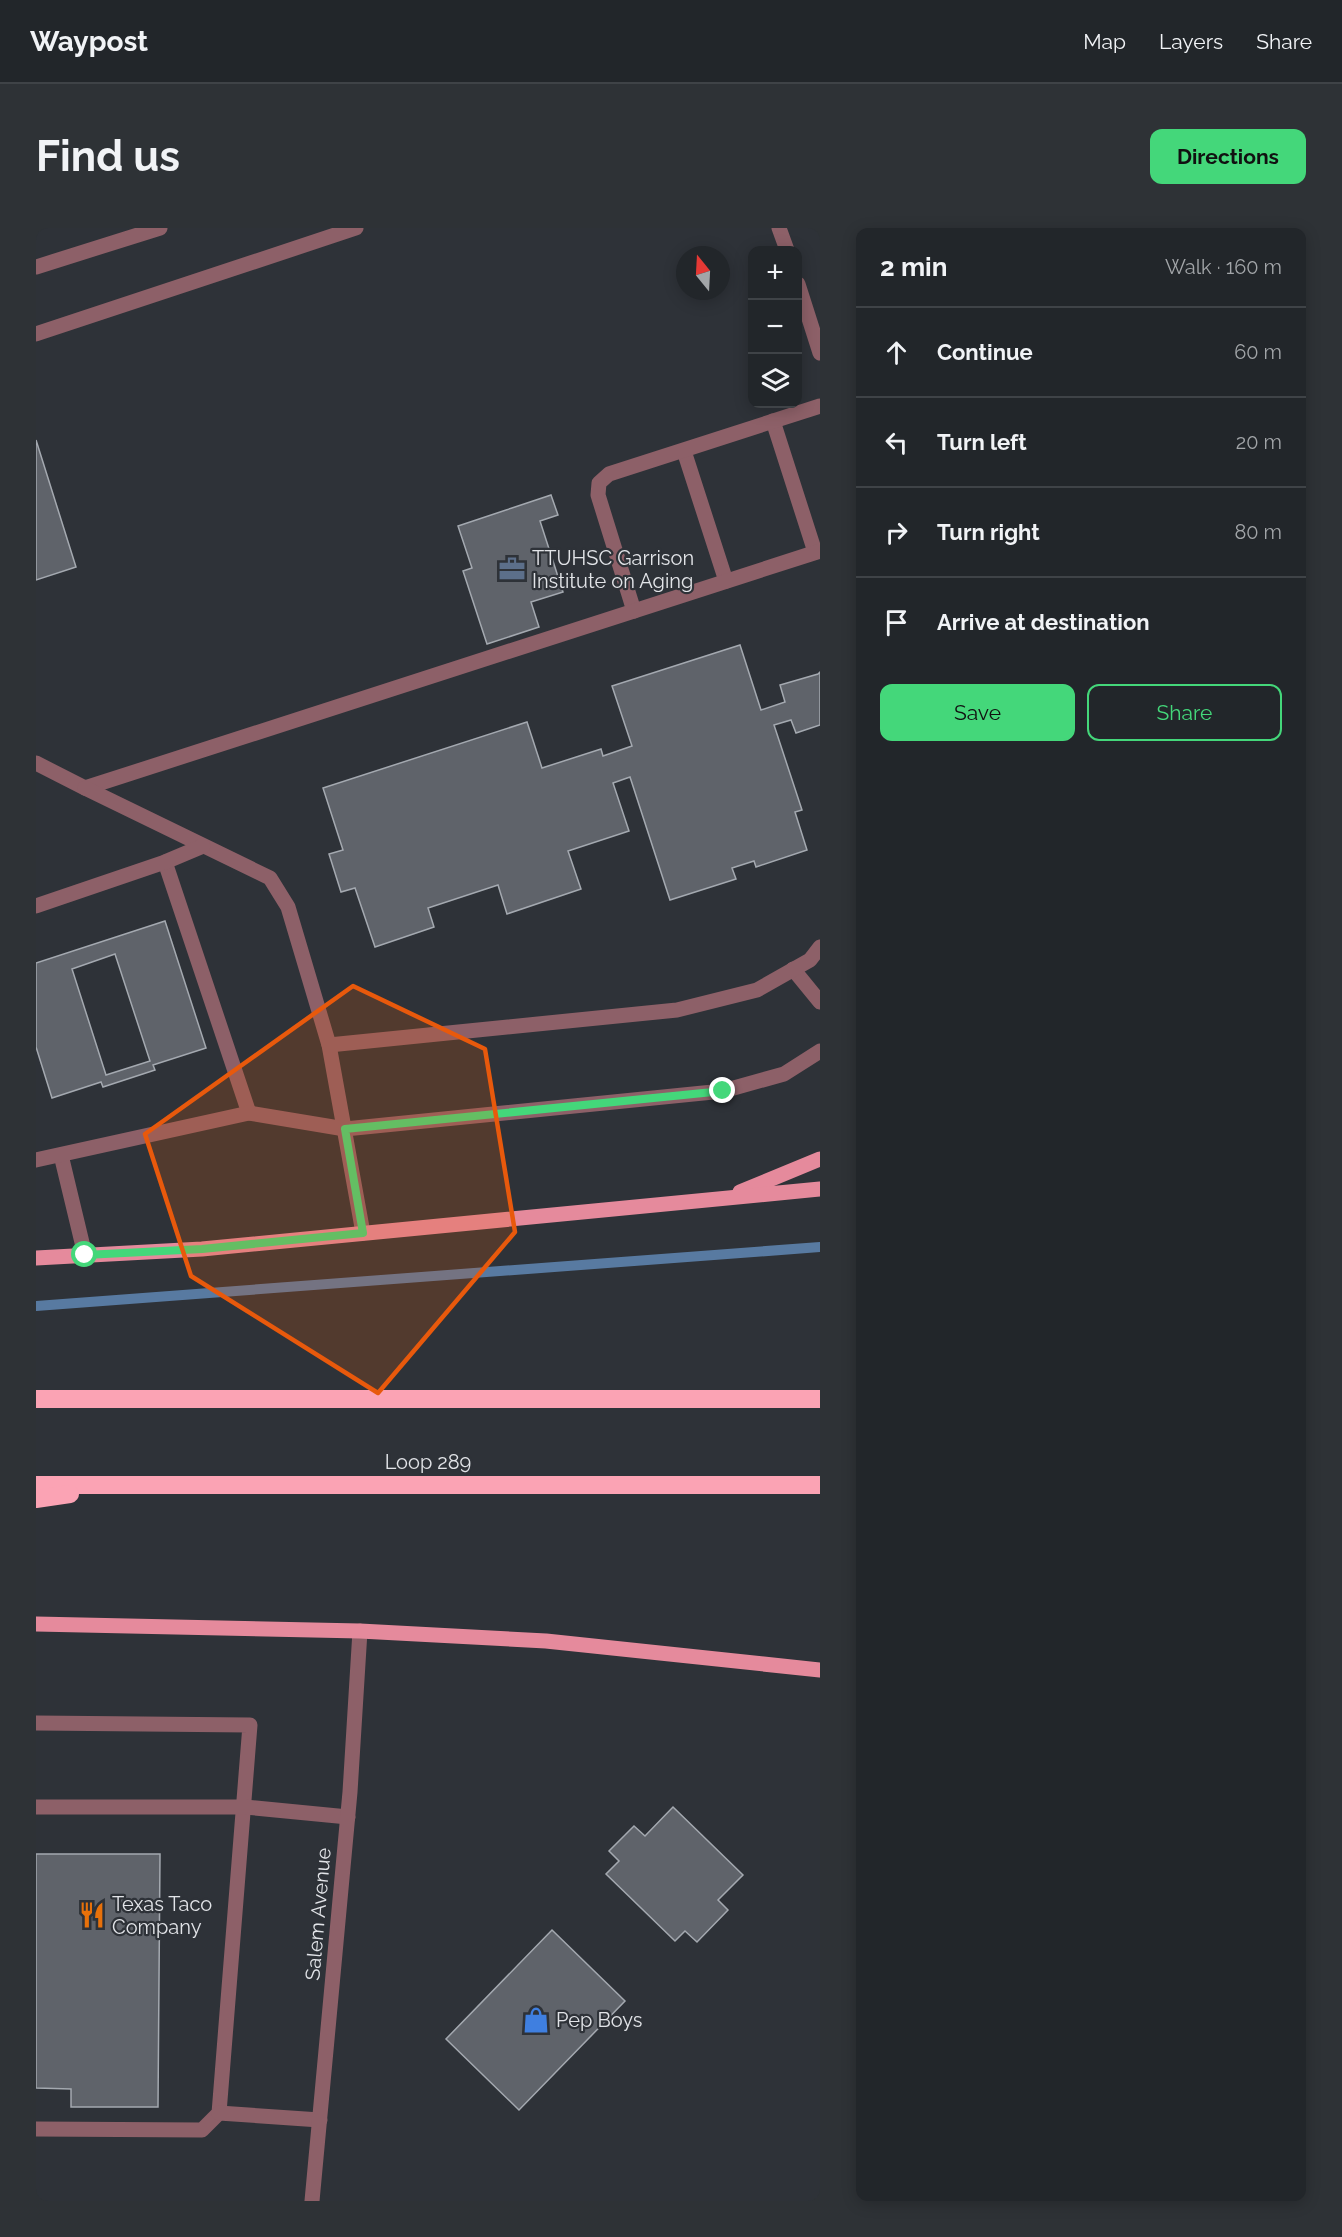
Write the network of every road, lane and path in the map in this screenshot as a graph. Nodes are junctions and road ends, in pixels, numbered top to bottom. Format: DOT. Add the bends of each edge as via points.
graph roads {
  1 [pos="160,228"];
  2 [pos="356,228"];
  3 [pos="779,228"];
  4 [pos="786,246"];
  5 [pos="36,267"];
  6 [pos="802,297"];
  7 [pos="36,334"];
  8 [pos="820,353"];
  9 [pos="820,406"];
  10 [pos="773,421"];
  11 [pos="684,451"];
  12 [pos="818,551"];
  13 [pos="726,581"];
  14 [pos="634,611"];
  15 [pos="36,763"];
  16 [pos="43,773"];
  17 [pos="85,788"];
  18 [pos="202,846"];
  19 [pos="165,862"];
  20 [pos="36,906"];
  21 [pos="820,947"];
  22 [pos="793,969"];
  23 [pos="820,1002"];
  24 [pos="329,1045"];
  25 [pos="820,1051"];
  26 [pos="249,1113"];
  27 [pos="345,1129"];
  28 [pos="61,1155"];
  29 [pos="820,1159"];
  30 [pos="36,1160"];
  31 [pos="820,1190"];
  32 [pos="724,1198"];
  33 [pos="363,1233"];
  34 [pos="85,1255"];
  35 [pos="36,1258"];
  36 [pos="36,1399"];
  37 [pos="820,1399"];
  38 [pos="36,1485"];
  39 [pos="129,1485"];
  40 [pos="820,1485"];
  41 [pos="36,1499"];
  42 [pos="36,1624"];
  43 [pos="360,1631"];
  44 [pos="820,1670"];
  45 [pos="36,1723"];
  46 [pos="36,1807"];
  47 [pos="245,1807"];
  48 [pos="348,1817"];
  49 [pos="219,2113"];
  50 [pos="320,2120"];
  51 [pos="36,2129"];
  52 [pos="312,2201"];
  1 -- 5 [label="street"];
  2 -- 7 [label="street"];
  3 -- 4 [label="street"];
  6 -- 8 [label="street"];
  9 -- 10 [label="street"];
  10 -- 11 [label="street"];
  10 -- 12 [label="street"];
  11 -- 13 [label="street"];
  11 -- 14 [label="street" via="609,474 599,483 598,495"];
  12 -- 13 [label="street"];
  13 -- 14 [label="street"];
  14 -- 17 [label="street"];
  15 -- 16 [label="street"];
  16 -- 17 [label="street"];
  17 -- 18 [label="street"];
  18 -- 19 [label="street"];
  18 -- 24 [label="street" via="270,878 288,907"];
  19 -- 20 [label="street"];
  19 -- 26 [label="street"];
  21 -- 22 [label="street" via="810,960"];
  22 -- 23 [label="street"];
  22 -- 24 [label="street" via="757,990 677,1010"];
  24 -- 27 [label="street"];
  25 -- 27 [label="street" via="784,1074 723,1091"];
  26 -- 27 [label="street"];
  26 -- 28 [label="street"];
  27 -- 33 [label="street"];
  28 -- 30 [label="street"];
  28 -- 34 [label="street"];
  29 -- 32 [label="main road"];
  31 -- 32 [label="main road"];
  32 -- 33 [label="main road"];
  33 -- 34 [label="main road" via="202,1249"];
  34 -- 35 [label="main road"];
  36 -- 37 [label="highway"];
  38 -- 39 [label="highway, Loop 289"];
  39 -- 40 [label="highway, Loop 289"];
  39 -- 41 [label="highway"];
  42 -- 43 [label="main road"];
  43 -- 44 [label="main road" via="546,1641"];
  43 -- 48 [label="street, Salem Avenue"];
  45 -- 47 [label="street" via="250,1725"];
  46 -- 47 [label="street"];
  47 -- 48 [label="street"];
  47 -- 49 [label="street"];
  48 -- 50 [label="street, Salem Avenue"];
  49 -- 50 [label="street"];
  49 -- 51 [label="street" via="202,2130"];
  50 -- 52 [label="street, Salem Avenue"];
}
